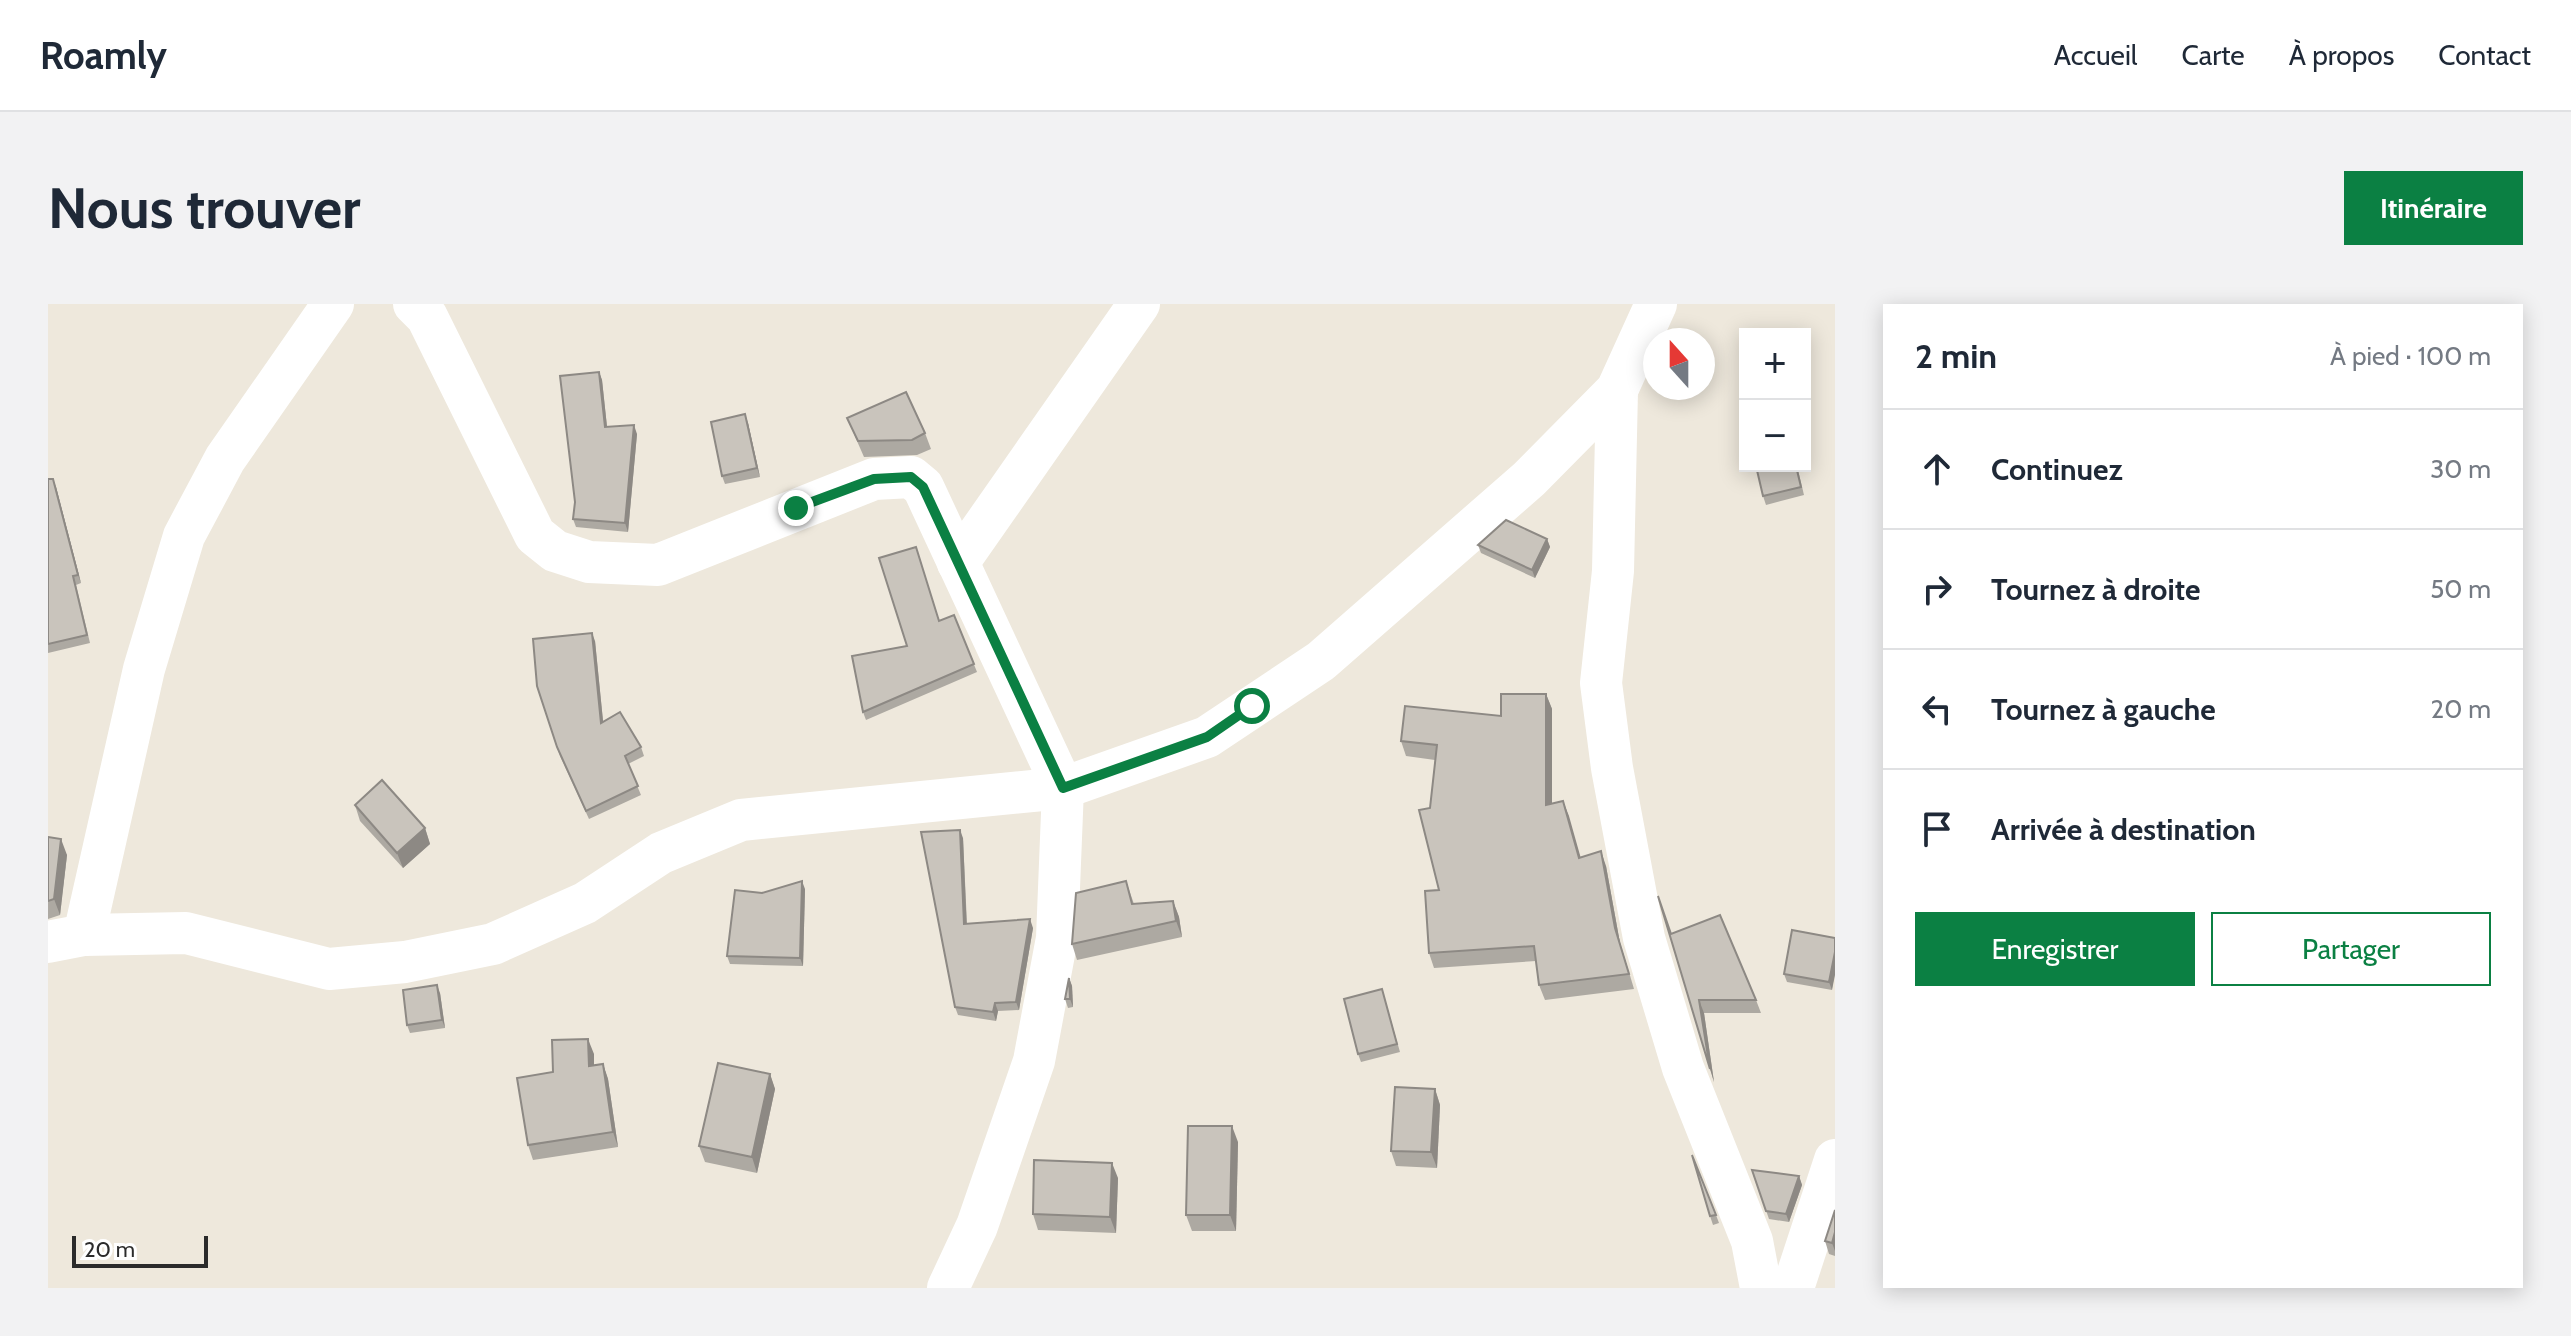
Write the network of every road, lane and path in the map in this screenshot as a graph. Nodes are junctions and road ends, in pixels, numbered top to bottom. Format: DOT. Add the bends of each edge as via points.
graph roads {
  1 [pos="333,304"];
  2 [pos="414,304"];
  3 [pos="1139,304"];
  4 [pos="1656,304"];
  5 [pos="1617,390"];
  6 [pos="958,563"];
  7 [pos="1063,788"];
  8 [pos="66,939"];
  9 [pos="1835,1160"];
  10 [pos="948,1288"];
  11 [pos="1761,1288"];
  12 [pos="1793,1288"];
  1 -- 8 [label="street" via="225,459 184,536"];
  2 -- 6 [label="street" via="427,317 535,535 555,551 589,562 658,565 874,479 911,477 923,487"];
  3 -- 6 [label="street"];
  4 -- 5 [label="street"];
  5 -- 7 [label="street" via="1529,479 1321,661 1207,737"];
  5 -- 11 [label="street" via="1613,571 1601,683 1612,768 1644,938 1683,1068 1752,1241"];
  6 -- 7 [label="street"];
  7 -- 8 [label="street" via="741,820 661,853 585,903 493,944 405,962 329,969 186,933"];
  7 -- 10 [label="street" via="1057,938 1034,1061 977,1226"];
  9 -- 12 [label="street"];
}
